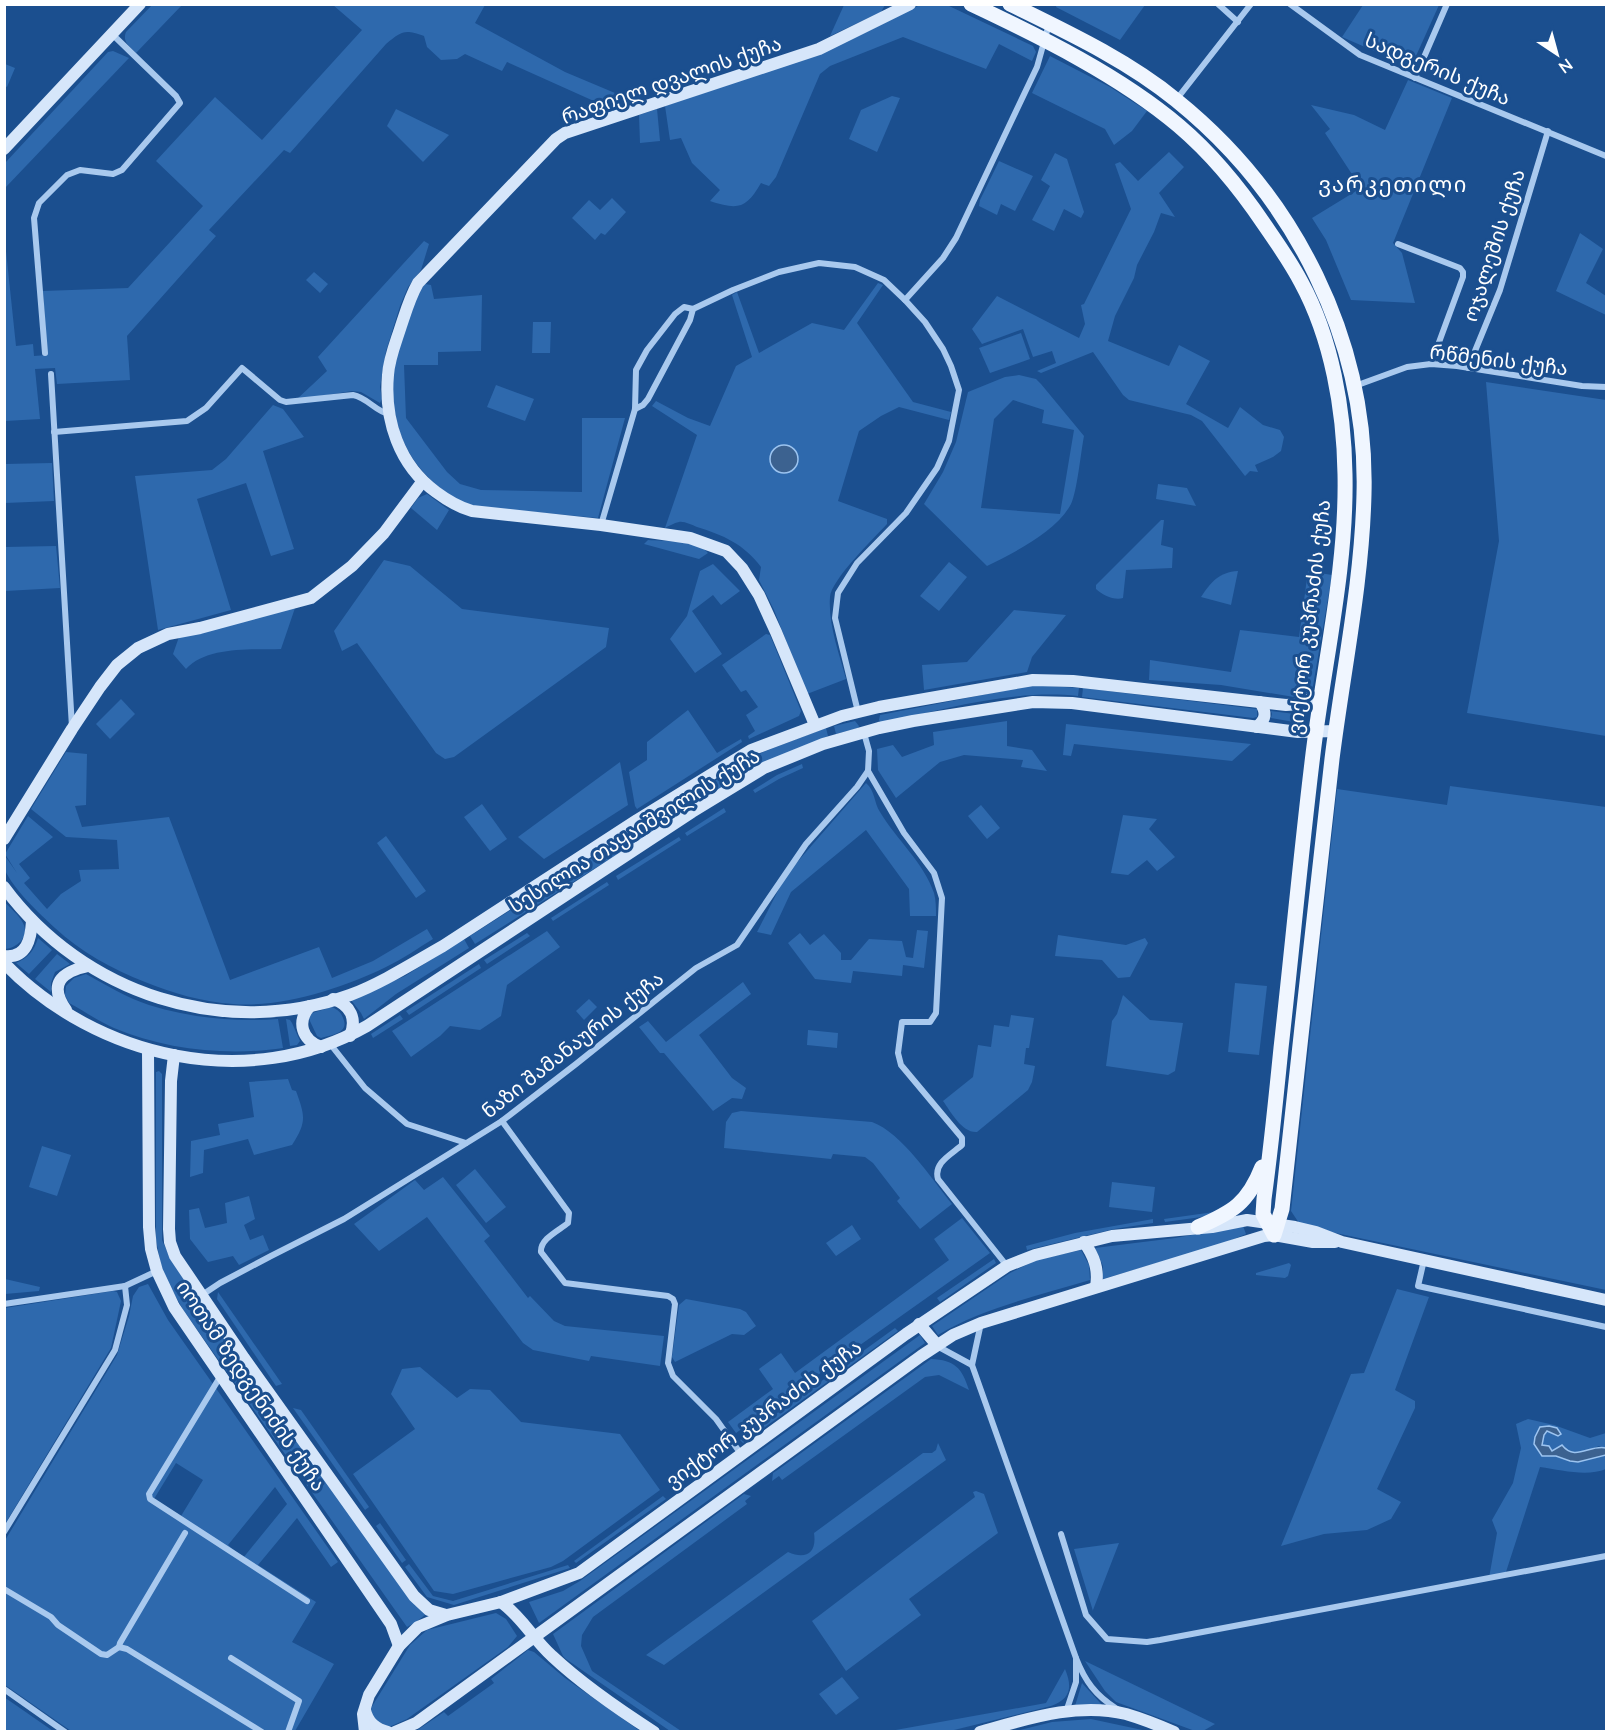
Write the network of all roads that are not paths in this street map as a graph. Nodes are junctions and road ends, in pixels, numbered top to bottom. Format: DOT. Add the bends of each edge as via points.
graph roads {
  1 [pos="140,4"];
  2 [pos="895,4"];
  3 [pos="910,4"];
  4 [pos="971,4"];
  5 [pos="1010,4"];
  6 [pos="1218,4"];
  7 [pos="1251,4"];
  8 [pos="1290,4"];
  9 [pos="1447,4"];
  10 [pos="887,16"];
  11 [pos="1238,22"];
  12 [pos="1050,24"];
  13 [pos="112,34"];
  14 [pos="1044,40"];
  15 [pos="1137,73"];
  16 [pos="1415,78"];
  17 [pos="1127,89"];
  18 [pos="1176,100"];
  19 [pos="1548,131"];
  20 [pos="4,149"];
  21 [pos="1606,156"];
  22 [pos="1242,164"];
  23 [pos="1230,176"];
  24 [pos="1398,244"];
  25 [pos="904,300"];
  26 [pos="693,309"];
  27 [pos="45,353"];
  28 [pos="1431,364"];
  29 [pos="1468,368"];
  30 [pos="51,374"];
  31 [pos="1355,387"];
  32 [pos="1606,387"];
  33 [pos="635,409"];
  34 [pos="388,414"];
  35 [pos="54,432"];
  36 [pos="422,482"];
  37 [pos="601,525"];
  38 [pos="1337,583"];
  39 [pos="1355,589"];
  40 [pos="1321,694"];
  41 [pos="1260,702"];
  42 [pos="879,707"];
  43 [pos="858,712"];
  44 [pos="815,725"];
  45 [pos="1257,727"];
  46 [pos="879,728"];
  47 [pos="72,729"];
  48 [pos="1336,731"];
  49 [pos="864,732"];
  50 [pos="1316,733"];
  51 [pos="868,771"];
  52 [pos="691,786"];
  53 [pos="663,803"];
  54 [pos="702,806"];
  55 [pos="675,823"];
  56 [pos="4,839"];
  57 [pos="4,887"];
  58 [pos="32,921"];
  59 [pos="4,956"];
  60 [pos="4,963"];
  61 [pos="88,966"];
  62 [pos="333,999"];
  63 [pos="310,1006"];
  64 [pos="68,1013"];
  65 [pos="350,1036"];
  66 [pos="326,1046"];
  67 [pos="148,1050"];
  68 [pos="174,1055"];
  69 [pos="501,1121"];
  70 [pos="466,1143"];
  71 [pos="1271,1144"];
  72 [pos="1198,1227"];
  73 [pos="1273,1227"];
  74 [pos="1084,1242"];
  75 [pos="1424,1260"];
  76 [pos="1007,1266"];
  77 [pos="156,1271"];
  78 [pos="125,1286"];
  79 [pos="1096,1287"];
  80 [pos="202,1295"];
  81 [pos="1606,1300"];
  82 [pos="4,1304"];
  83 [pos="981,1323"];
  84 [pos="919,1324"];
  85 [pos="1606,1327"];
  86 [pos="937,1345"];
  87 [pos="972,1365"];
  88 [pos="220,1377"];
  89 [pos="741,1455"];
  90 [pos="4,1532"];
  91 [pos="185,1533"];
  92 [pos="1061,1534"];
  93 [pos="1606,1556"];
  94 [pos="4,1589"];
  95 [pos="307,1601"];
  96 [pos="501,1602"];
  97 [pos="447,1615"];
  98 [pos="534,1636"];
  99 [pos="399,1646"];
  100 [pos="119,1647"];
  101 [pos="231,1658"];
  102 [pos="1076,1658"];
  103 [pos="4,1689"];
  104 [pos="364,1706"];
  105 [pos="1066,1712"];
  106 [pos="1125,1714"];
  107 [pos="411,1727"];
  108 [pos="65,1731"];
  109 [pos="262,1731"];
  110 [pos="288,1731"];
  111 [pos="364,1731"];
  112 [pos="388,1731"];
  113 [pos="395,1731"];
  114 [pos="654,1731"];
  115 [pos="980,1731"];
  116 [pos="1174,1731"];
  1 -- 13 [label="main road"];
  2 -- 10 [label="main road"];
  3 -- 10 [label="main road, რაფიელ დვალის ქუჩა"];
  4 -- 14 [label="main road, ვიქტორ კუპრაძის ქუჩა"];
  5 -- 12 [label="main road"];
  6 -- 11 [label="street"];
  7 -- 11 [label="street"];
  8 -- 16 [label="street, სადგერის ქუჩა" via="1360,55"];
  9 -- 16 [label="street"];
  10 -- 34 [label="main road, რაფიელ დვალის ქუჩა" via="810,52 556,139 418,283 392,353"];
  11 -- 18 [label="street"];
  12 -- 14 [label="street"];
  12 -- 15 [label="main road"];
  13 -- 20 [label="main road"];
  13 -- 27 [label="street" via="180,103 122,170 112,174 74,171 39,202 34,218"];
  14 -- 17 [label="main road, ვიქტორ კუპრაძის ქუჩა"];
  14 -- 25 [label="street" via="1037,67 956,238"];
  15 -- 17 [label="main road"];
  15 -- 18 [label="main road"];
  16 -- 19 [label="street, სადგერის ქუჩა"];
  17 -- 23 [label="main road, ვიქტორ კუპრაძის ქუჩა" via="1176,123"];
  18 -- 22 [label="main road"];
  19 -- 21 [label="street, სადგერის ქუჩა"];
  19 -- 29 [label="street, ოჯალეშის ქუჩა" via="1500,290"];
  22 -- 23 [label="main road"];
  22 -- 31 [label="main road" via="1277,208 1319,279"];
  23 -- 38 [label="main road, ვიქტორ კუპრაძის ქუჩა" via="1303,285 1328,355 1343,435 1345,475"];
  24 -- 28 [label="street" via="1463,272"];
  25 -- 26 [label="street" via="884,280 855,267 819,263 779,272"];
  25 -- 43 [label="street" via="943,349 959,390 949,441 923,492 857,563 838,593 835,618"];
  26 -- 33 [label="street" via="648,399"];
  26 -- 33 [label="street" via="684,307 675,314 646,350 636,370"];
  28 -- 29 [label="street, რწმენის ქუჩა"];
  28 -- 31 [label="street, რწმენის ქუჩა" via="1407,367"];
  29 -- 32 [label="street, რწმენის ქუჩა"];
  30 -- 35 [label="street"];
  31 -- 39 [label="main road" via="1364,458 1364,494"];
  33 -- 37 [label="street"];
  34 -- 35 [label="street" via="353,395 286,402 242,368 206,408 187,421"];
  34 -- 36 [label="main road, რაფიელ დვალის ქუჩა" via="399,450"];
  35 -- 47 [label="street"];
  36 -- 37 [label="main road, რაფიელ დვალის ქუჩა" via="456,506 472,511"];
  36 -- 47 [label="main road" via="384,533 352,566 313,596 168,634 138,648 117,665"];
  37 -- 44 [label="main road, რაფიელ დვალის ქუჩა" via="690,538 726,551 759,595"];
  38 -- 39 [label="main road"];
  38 -- 40 [label="main road, ვიქტორ კუპრაძის ქუჩა"];
  39 -- 48 [label="main road"];
  40 -- 41 [label="main road, სესილია თაყაიშვილის ქუჩა" via="1300,704"];
  40 -- 50 [label="main road, ვიქტორ კუპრაძის ქუჩა"];
  41 -- 42 [label="main road, სესილია თაყაიშვილის ქუჩა" via="1033,680"];
  41 -- 45 [label="main road" via="1265,717"];
  42 -- 43 [label="main road, სესილია თაყაიშვილის ქუჩა"];
  42 -- 46 [label="main road" via="872,718"];
  43 -- 44 [label="main road, სესილია თაყაიშვილის ქუჩა"];
  43 -- 49 [label="main road"];
  44 -- 52 [label="main road, სესილია თაყაიშვილის ქუჩა" via="751,750"];
  45 -- 46 [label="main road, სესილია თაყაიშვილის ქუჩა" via="1072,703 1034,702"];
  45 -- 50 [label="main road, სესილია თაყაიშვილის ქუჩა"];
  46 -- 49 [label="main road, სესილია თაყაიშვილის ქუჩა"];
  47 -- 56 [label="main road"];
  48 -- 50 [label="main road, სესილია თაყაიშვილის ქუჩა"];
  48 -- 73 [label="main road" via="1290,1140"];
  49 -- 51 [label="street" via="869,751"];
  49 -- 54 [label="main road, სესილია თაყაიშვილის ქუჩა" via="764,768"];
  50 -- 71 [label="main road, ვიქტორ კუპრაძის ქუჩა"];
  51 -- 69 [label="street, ნაზი შამანაურის ქუჩა" via="806,844 737,945 696,968"];
  51 -- 76 [label="street" via="904,833 934,873 942,898 936,1013 930,1022 902,1022 898,1059 962,1138 962,1145 936,1170 938,1179"];
  52 -- 53 [label="main road, სესილია თაყაიშვილის ქუჩა"];
  52 -- 54 [label="main road" via="686,801"];
  53 -- 55 [label="main road" via="676,812"];
  53 -- 62 [label="main road, სესილია თაყაიშვილის ქუჩა" via="443,946 370,986"];
  54 -- 55 [label="main road, სესილია თაყაიშვილის ქუჩა"];
  55 -- 65 [label="main road, სესილია თაყაიშვილის ქუჩა"];
  57 -- 58 [label="main road, სესილია თაყაიშვილის ქუჩა"];
  58 -- 59 [label="main road" via="27,946 18,955"];
  58 -- 61 [label="main road, სესილია თაყაიშვილის ქუჩა"];
  60 -- 64 [label="main road, სესილია თაყაიშვილის ქუჩა"];
  61 -- 63 [label="main road, სესილია თაყაიშვილის ქუჩა" via="145,994 196,1007 261,1013"];
  61 -- 64 [label="main road" via="69,972 60,981 57,994"];
  62 -- 63 [label="main road, სესილია თაყაიშვილის ქუჩა"];
  62 -- 65 [label="main road" via="351,1011 354,1024"];
  63 -- 66 [label="main road" via="302,1020 305,1037 313,1044"];
  64 -- 67 [label="main road, სესილია თაყაიშვილის ქუჩა"];
  65 -- 66 [label="main road, სესილია თაყაიშვილის ქუჩა"];
  66 -- 68 [label="main road, სესილია თაყაიშვილის ქუჩა" via="278,1058 240,1062"];
  66 -- 70 [label="street" via="407,1124"];
  67 -- 68 [label="main road, სესილია თაყაიშვილის ქუჩა"];
  67 -- 77 [label="main road, იოთამ ზედგენიძის ქუჩა" via="149,1227"];
  68 -- 80 [label="main road, იოთამ ზედგენიძის ქუჩა" via="170,1242"];
  69 -- 70 [label="street, ნაზი შამანაურის ქუჩა"];
  69 -- 89 [label="street" via="569,1214 568,1223 543,1242 541,1252 565,1283 673,1299 669,1369 716,1419"];
  70 -- 80 [label="street, ნაზი შამანაურის ქუჩა" via="344,1220"];
  71 -- 72 [label="main road" via="1255,1184 1242,1203 1230,1213"];
  71 -- 73 [label="main road, ვიქტორ კუპრაძის ქუჩა" via="1263,1214"];
  72 -- 73 [label="main road, ვიქტორ კუპრაძის ქუჩა" via="1247,1220"];
  72 -- 74 [label="main road, ვიქტორ კუპრაძის ქუჩა"];
  73 -- 75 [label="main road" via="1316,1232 1342,1242"];
  73 -- 79 [label="main road" via="1251,1240"];
  74 -- 76 [label="main road, ვიქტორ კუპრაძის ქუჩა"];
  74 -- 79 [label="main road" via="1095,1263"];
  75 -- 81 [label="main road"];
  75 -- 85 [label="street" via="1418,1286"];
  76 -- 84 [label="main road, ვიქტორ კუპრაძის ქუჩა"];
  77 -- 78 [label="street"];
  77 -- 88 [label="main road, იოთამ ზედგენიძის ქუჩა" via="174,1307"];
  78 -- 82 [label="street"];
  78 -- 90 [label="street" via="127,1305 115,1350"];
  79 -- 83 [label="main road"];
  80 -- 97 [label="main road, იოთამ ზედგენიძის ქუჩა" via="414,1596 429,1610"];
  83 -- 86 [label="main road"];
  83 -- 87 [label="street"];
  84 -- 86 [label="main road"];
  84 -- 89 [label="main road, ვიქტორ კუპრაძის ქუჩა"];
  86 -- 87 [label="street"];
  86 -- 98 [label="main road"];
  87 -- 102 [label="street"];
  88 -- 95 [label="street" via="149,1494 150,1499"];
  88 -- 99 [label="main road, იოთამ ზედგენიძის ქუჩა" via="384,1614"];
  89 -- 96 [label="main road, ვიქტორ კუპრაძის ქუჩა" via="579,1573"];
  91 -- 100 [label="street"];
  92 -- 93 [label="street" via="1086,1615 1107,1639 1135,1642"];
  94 -- 100 [label="street" via="101,1654 107,1655"];
  96 -- 97 [label="main road, ვიქტორ კუპრაძის ქუჩა"];
  96 -- 98 [label="main road"];
  97 -- 99 [label="main road, ვიქტორ კუპრაძის ქუჩა" via="418,1627"];
  98 -- 107 [label="main road"];
  98 -- 114 [label="main road" via="580,1680"];
  99 -- 104 [label="main road, ვიქტორ კუპრაძის ქუჩა"];
  100 -- 109 [label="street"];
  101 -- 110 [label="street" via="299,1701"];
  102 -- 105 [label="street" via="1076,1682"];
  102 -- 106 [label="street" via="1084,1679 1103,1701"];
  103 -- 108 [label="street"];
  104 -- 111 [label="main road"];
  104 -- 112 [label="main road" via="372,1724"];
  105 -- 106 [label="main road"];
  105 -- 115 [label="main road"];
  106 -- 116 [label="main road"];
  107 -- 113 [label="main road"];
}
